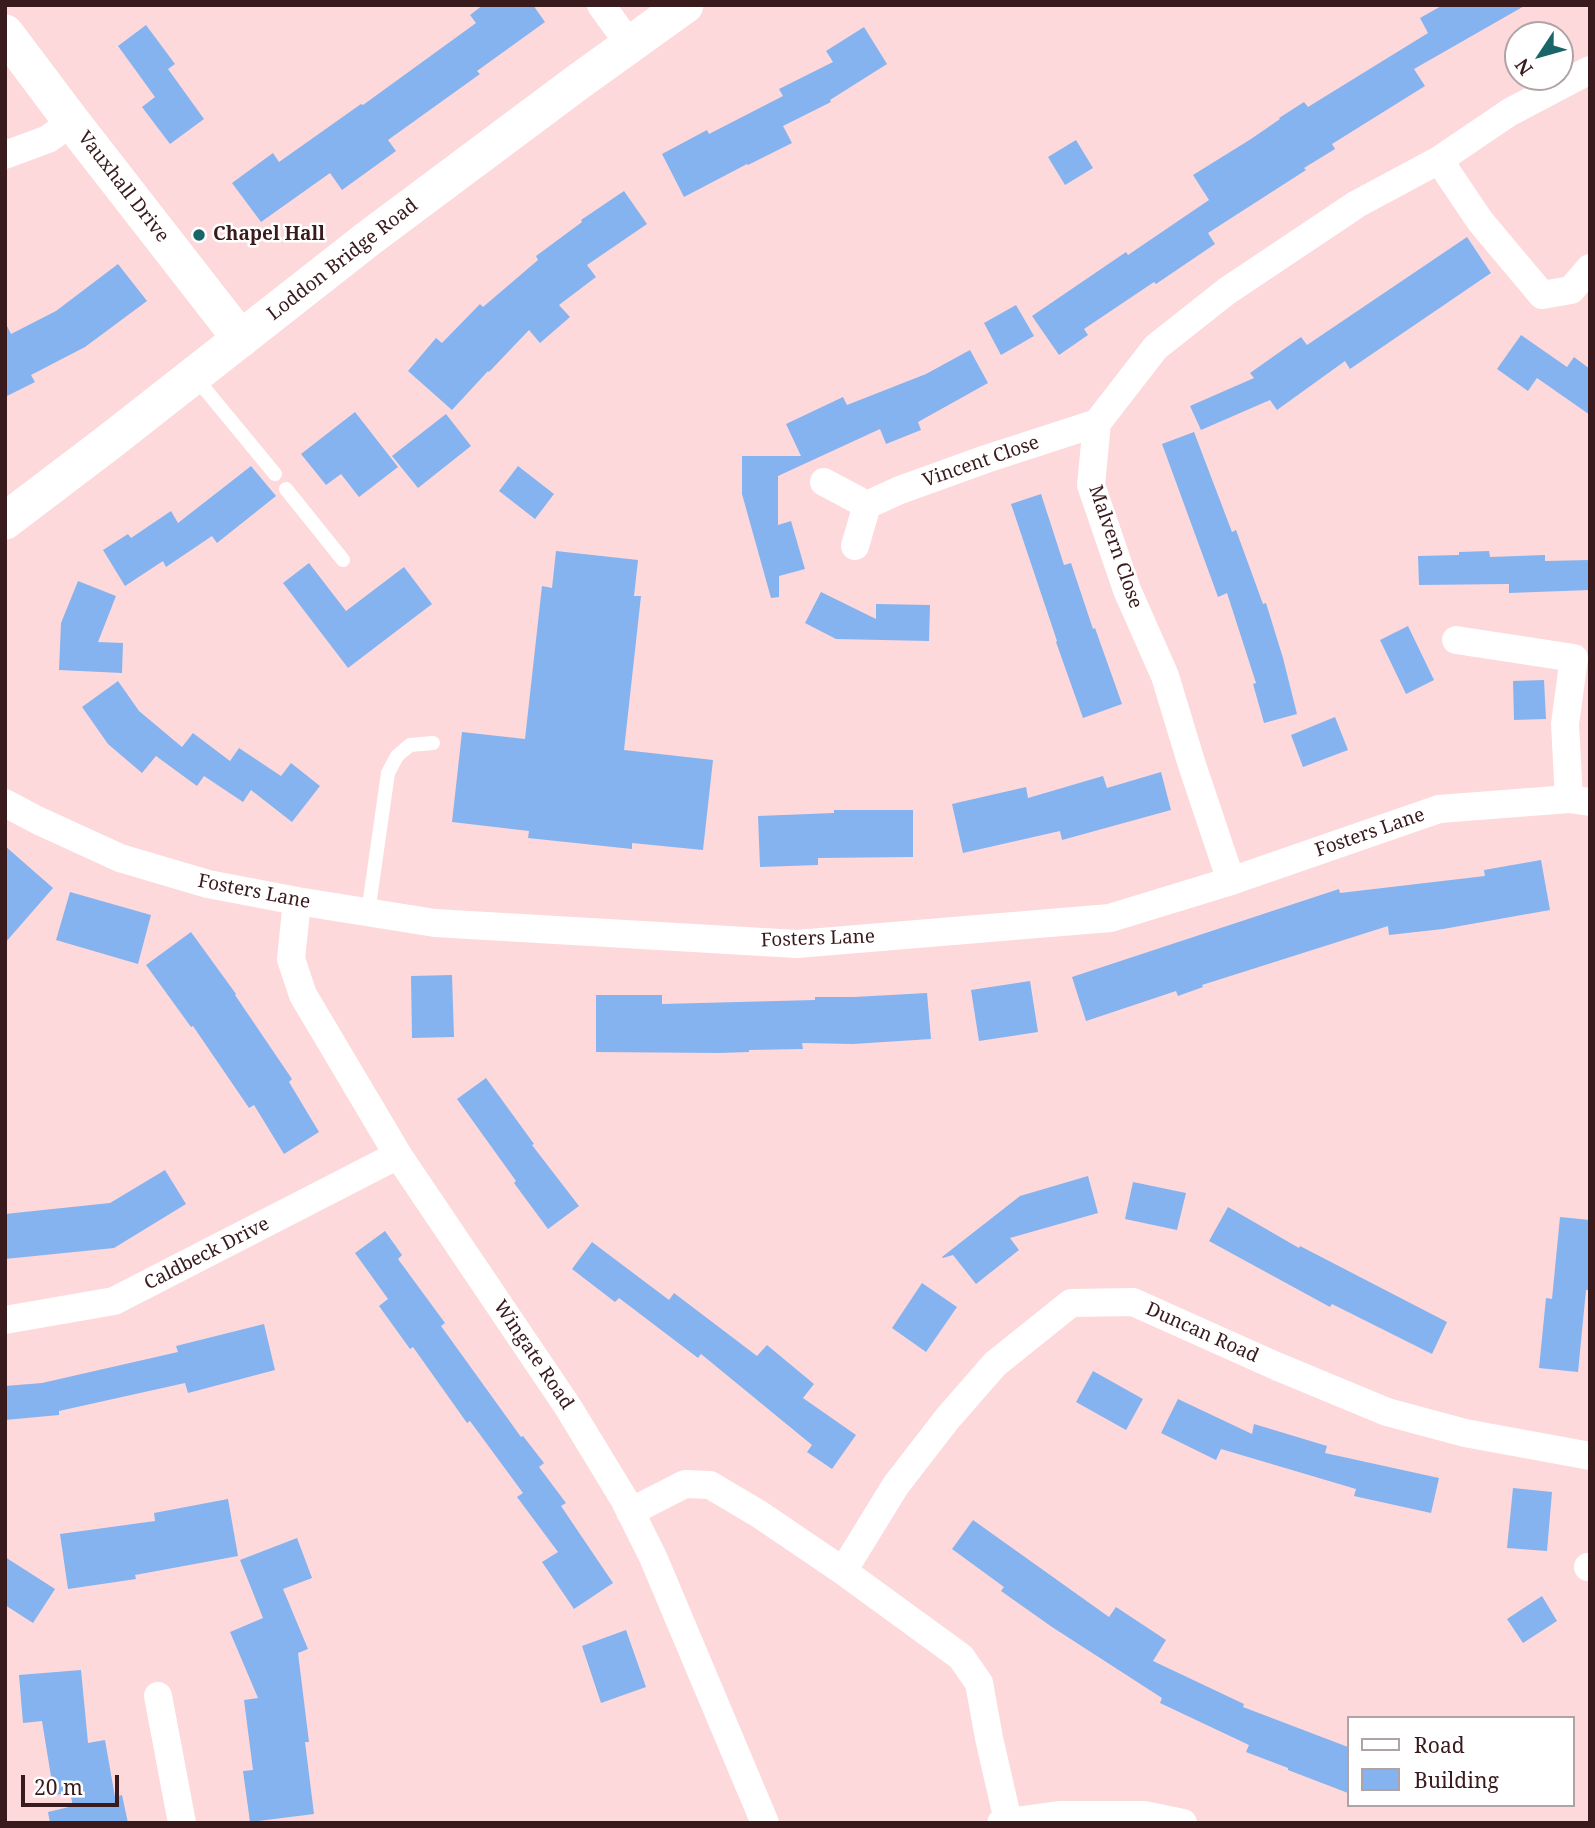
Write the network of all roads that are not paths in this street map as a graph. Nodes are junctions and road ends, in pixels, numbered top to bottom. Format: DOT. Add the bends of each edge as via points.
graph roads {
  1 [pos="601,5"];
  2 [pos="685,5"];
  3 [pos="5,33"];
  4 [pos="630,45"];
  5 [pos="1590,70"];
  6 [pos="72,122"];
  7 [pos="5,155"];
  8 [pos="1438,160"];
  9 [pos="1590,268"];
  10 [pos="1581,296"];
  11 [pos="242,339"];
  12 [pos="194,376"];
  13 [pos="1097,423"];
  14 [pos="275,474"];
  15 [pos="824,482"];
  16 [pos="286,489"];
  17 [pos="867,505"];
  18 [pos="5,521"];
  19 [pos="855,546"];
  20 [pos="343,560"];
  21 [pos="1456,640"];
  22 [pos="1582,656"];
  23 [pos="433,743"];
  24 [pos="1579,800"];
  25 [pos="5,803"];
  26 [pos="1231,881"];
  27 [pos="297,901"];
  28 [pos="368,913"];
  29 [pos="398,1155"];
  30 [pos="5,1320"];
  31 [pos="1590,1456"];
  32 [pos="630,1512"];
  33 [pos="843,1571"];
  34 [pos="158,1696"];
  35 [pos="1004,1822"];
  36 [pos="182,1823"];
  37 [pos="765,1823"];
  38 [pos="1183,1823"];
  1 -- 4 [label="street"];
  2 -- 4 [label="street, Loddon Bridge Road"];
  3 -- 6 [label="street, Vauxhall Drive"];
  4 -- 11 [label="street, Loddon Bridge Road" via="369,237"];
  5 -- 8 [label="street" via="1510,112"];
  6 -- 7 [label="street" via="48,139"];
  6 -- 11 [label="street, Vauxhall Drive"];
  8 -- 10 [label="street" via="1480,221 1542,295"];
  8 -- 13 [label="street" via="1357,204 1227,291 1156,346"];
  9 -- 10 [label="street"];
  11 -- 12 [label="street, Loddon Bridge Road"];
  12 -- 14 [label="lane"];
  12 -- 18 [label="street, Loddon Bridge Road"];
  13 -- 17 [label="street, Vincent Close"];
  13 -- 26 [label="street, Malvern Close" via="1091,485 1127,590 1165,676"];
  15 -- 17 [label="street"];
  16 -- 20 [label="lane"];
  17 -- 19 [label="street"];
  21 -- 22 [label="street"];
  22 -- 24 [label="street" via="1565,724"];
  23 -- 28 [label="lane" via="410,745 388,773"];
  24 -- 26 [label="street, Fosters Lane" via="1439,809"];
  25 -- 27 [label="street, Fosters Lane" via="120,858 208,884"];
  26 -- 28 [label="street, Fosters Lane" via="1111,918 797,944 435,923"];
  27 -- 28 [label="street, Fosters Lane"];
  27 -- 29 [label="street, Wingate Road" via="291,958 303,995"];
  29 -- 30 [label="street, Caldbeck Drive" via="114,1301"];
  29 -- 32 [label="street, Wingate Road" via="568,1407"];
  31 -- 33 [label="street, Duncan Road" via="1465,1433 1387,1412 1133,1302 1071,1303 995,1364 947,1419 896,1485"];
  32 -- 33 [label="street" via="685,1484 710,1485"];
  32 -- 37 [label="street, Wingate Road"];
  33 -- 35 [label="street" via="961,1657 979,1683"];
  34 -- 36 [label="street"];
  35 -- 38 [label="street" via="1059,1815 1144,1815"];
}
